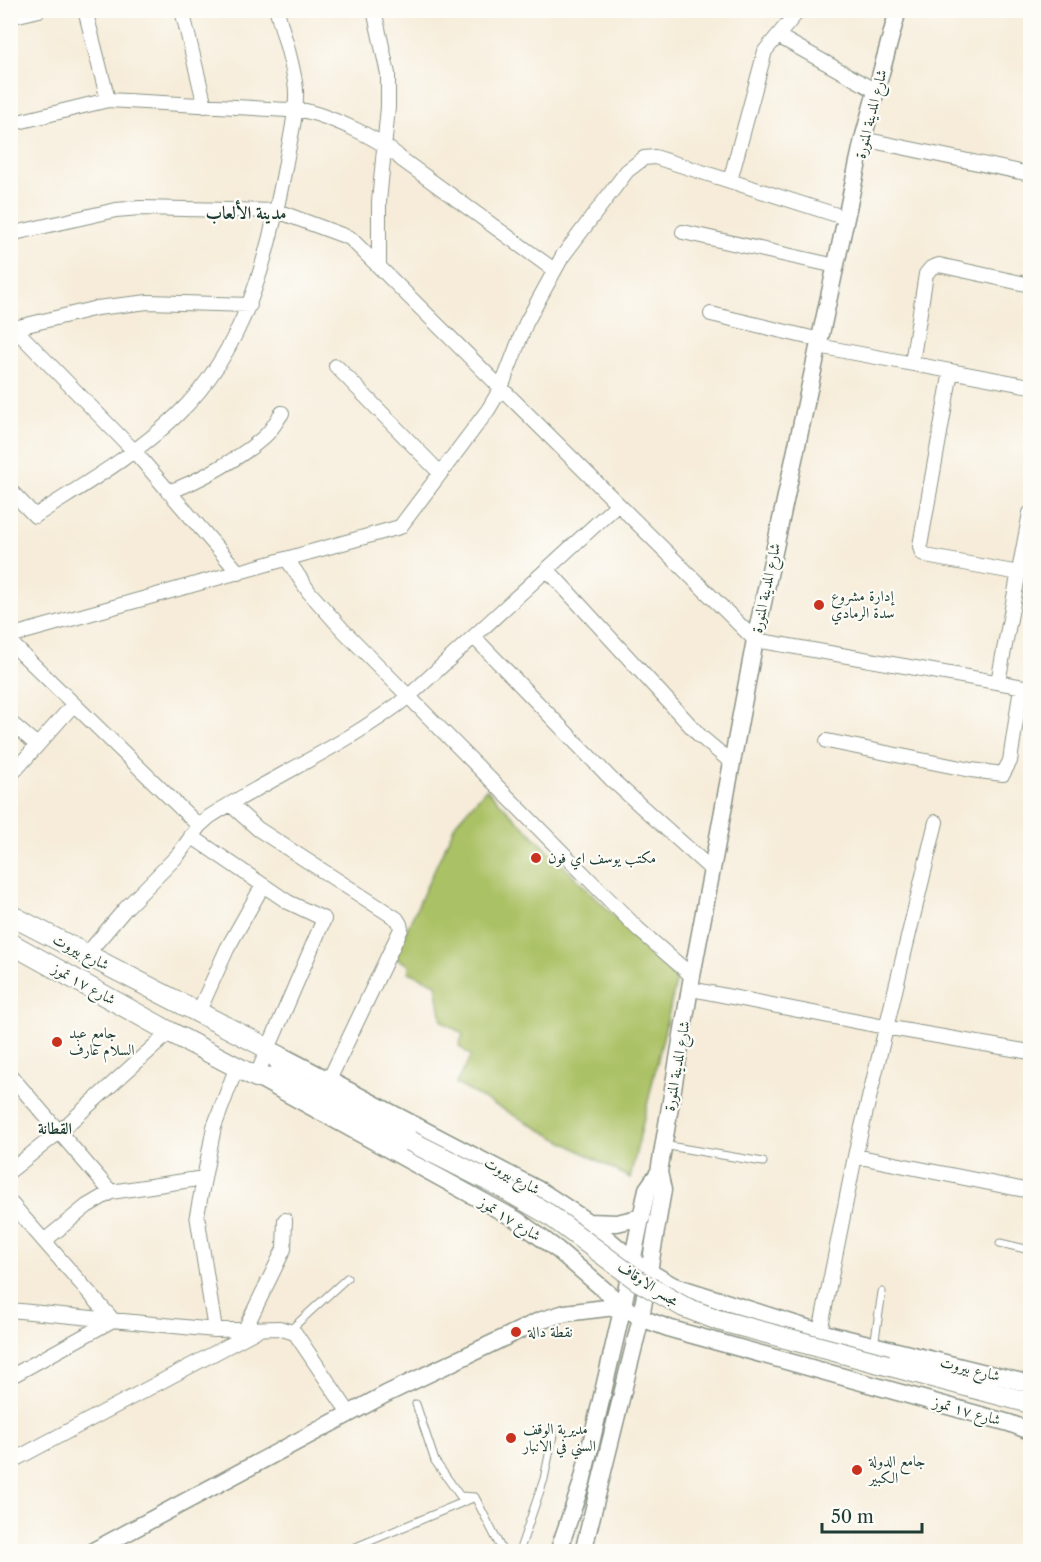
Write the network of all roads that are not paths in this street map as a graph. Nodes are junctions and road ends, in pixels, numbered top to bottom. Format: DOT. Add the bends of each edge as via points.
graph roads {
  1 [pos="39,10"];
  2 [pos="85,10"];
  3 [pos="182,10"];
  4 [pos="277,10"];
  5 [pos="374,10"];
  6 [pos="800,10"];
  7 [pos="898,10"];
  8 [pos="10,17"];
  9 [pos="778,36"];
  10 [pos="876,91"];
  11 [pos="108,100"];
  12 [pos="205,106"];
  13 [pos="295,111"];
  14 [pos="10,124"];
  15 [pos="863,139"];
  16 [pos="383,145"];
  17 [pos="1030,174"];
  18 [pos="730,181"];
  19 [pos="277,211"];
  20 [pos="846,218"];
  21 [pos="683,232"];
  22 [pos="10,234"];
  23 [pos="379,266"];
  24 [pos="836,266"];
  25 [pos="554,270"];
  26 [pos="1030,285"];
  27 [pos="250,305"];
  28 [pos="711,314"];
  29 [pos="12,329"];
  30 [pos="819,343"];
  31 [pos="912,363"];
  32 [pos="336,366"];
  33 [pos="951,371"];
  34 [pos="1030,386"];
  35 [pos="501,388"];
  36 [pos="282,413"];
  37 [pos="134,451"];
  38 [pos="440,473"];
  39 [pos="10,490"];
  40 [pos="168,492"];
  41 [pos="618,504"];
  42 [pos="1030,513"];
  43 [pos="287,559"];
  44 [pos="547,569"];
  45 [pos="239,573"];
  46 [pos="1019,573"];
  47 [pos="10,636"];
  48 [pos="474,638"];
  49 [pos="755,640"];
  50 [pos="10,642"];
  51 [pos="998,682"];
  52 [pos="1026,688"];
  53 [pos="409,696"];
  54 [pos="74,704"];
  55 [pos="10,722"];
  56 [pos="827,741"];
  57 [pos="38,745"];
  58 [pos="732,763"];
  59 [pos="10,776"];
  60 [pos="230,804"];
  61 [pos="936,822"];
  62 [pos="195,831"];
  63 [pos="712,870"];
  64 [pos="263,885"];
  65 [pos="10,915"];
  66 [pos="10,943"];
  67 [pos="86,955"];
  68 [pos="692,982"];
  69 [pos="199,1011"];
  70 [pos="885,1027"];
  71 [pos="170,1032"];
  72 [pos="269,1049"];
  73 [pos="1030,1052"];
  74 [pos="237,1066"];
  75 [pos="10,1075"];
  76 [pos="256,1077"];
  77 [pos="329,1080"];
  78 [pos="300,1085"];
  79 [pos="59,1132"];
  80 [pos="663,1145"];
  81 [pos="855,1156"];
  82 [pos="763,1162"];
  83 [pos="10,1171"];
  84 [pos="659,1172"];
  85 [pos="204,1178"];
  86 [pos="1030,1191"];
  87 [pos="111,1192"];
  88 [pos="10,1202"];
  89 [pos="642,1217"];
  90 [pos="285,1220"];
  91 [pos="588,1222"];
  92 [pos="44,1241"];
  93 [pos="999,1243"];
  94 [pos="1030,1250"];
  95 [pos="633,1261"];
  96 [pos="650,1273"];
  97 [pos="347,1278"];
  98 [pos="882,1292"];
  99 [pos="623,1306"];
  100 [pos="12,1308"];
  101 [pos="641,1318"];
  102 [pos="113,1320"];
  103 [pos="245,1329"];
  104 [pos="260,1329"];
  105 [pos="216,1330"];
  106 [pos="289,1331"];
  107 [pos="820,1332"];
  108 [pos="874,1346"];
  109 [pos="10,1377"];
  110 [pos="1030,1384"];
  111 [pos="1030,1403"];
  112 [pos="416,1404"];
  113 [pos="349,1413"];
  114 [pos="1030,1431"];
  115 [pos="553,1435"];
  116 [pos="10,1462"];
  117 [pos="475,1497"];
  118 [pos="91,1551"];
  119 [pos="344,1551"];
  120 [pos="503,1551"];
  121 [pos="519,1551"];
  122 [pos="558,1551"];
  123 [pos="583,1551"];
  1 -- 8 [label="street"];
  2 -- 11 [label="street"];
  3 -- 12 [label="street"];
  4 -- 13 [label="street" via="296,90"];
  5 -- 16 [label="street" via="388,74"];
  6 -- 9 [label="street"];
  7 -- 10 [label="street, شارع المدينة المنورة"];
  9 -- 10 [label="street"];
  9 -- 18 [label="street" via="765,51"];
  10 -- 15 [label="street, شارع المدينة المنورة"];
  11 -- 12 [label="street"];
  11 -- 14 [label="street"];
  12 -- 13 [label="street"];
  13 -- 16 [label="street" via="324,116"];
  13 -- 19 [label="street"];
  15 -- 17 [label="street"];
  15 -- 20 [label="street, شارع المدينة المنورة"];
  16 -- 23 [label="street"];
  16 -- 25 [label="street"];
  18 -- 20 [label="street"];
  18 -- 25 [label="street" via="655,157 644,158 627,171"];
  19 -- 22 [label="street" via="116,210"];
  19 -- 23 [label="street" via="350,237"];
  19 -- 27 [label="street"];
  20 -- 24 [label="street, شارع المدينة المنورة"];
  21 -- 24 [label="street"];
  23 -- 35 [label="street"];
  24 -- 30 [label="street, شارع المدينة المنورة"];
  25 -- 35 [label="street" via="526,323"];
  26 -- 31 [label="street" via="939,265 931,268 926,274"];
  27 -- 29 [label="street" via="148,302 97,308"];
  27 -- 37 [label="street" via="209,379 177,416"];
  28 -- 30 [label="street"];
  29 -- 37 [label="street"];
  30 -- 31 [label="street"];
  30 -- 49 [label="street, شارع المدينة المنورة"];
  31 -- 33 [label="street"];
  32 -- 38 [label="street"];
  33 -- 34 [label="street"];
  33 -- 46 [label="street" via="920,546 922,553"];
  35 -- 38 [label="street"];
  35 -- 41 [label="street"];
  36 -- 40 [label="street" via="266,435 226,463"];
  37 -- 39 [label="street" via="36,516"];
  37 -- 40 [label="street"];
  38 -- 43 [label="street" via="400,527"];
  40 -- 45 [label="street"];
  41 -- 44 [label="street"];
  41 -- 49 [label="street"];
  42 -- 46 [label="street"];
  43 -- 45 [label="street"];
  43 -- 53 [label="street" via="309,592"];
  44 -- 48 [label="street"];
  44 -- 58 [label="street" via="699,736"];
  45 -- 47 [label="street"];
  46 -- 51 [label="street"];
  48 -- 53 [label="street"];
  48 -- 63 [label="street" via="611,780"];
  49 -- 51 [label="street"];
  49 -- 58 [label="street, شارع المدينة المنورة"];
  50 -- 54 [label="street"];
  51 -- 52 [label="street"];
  52 -- 56 [label="street" via="1010,762 1003,774"];
  53 -- 60 [label="street" via="380,719 322,754"];
  53 -- 68 [label="street"];
  54 -- 57 [label="street"];
  54 -- 62 [label="street"];
  55 -- 57 [label="street"];
  57 -- 59 [label="street"];
  58 -- 63 [label="street, شارع المدينة المنورة"];
  60 -- 62 [label="street"];
  60 -- 77 [label="street" via="258,829 400,924"];
  61 -- 70 [label="street"];
  62 -- 64 [label="street"];
  62 -- 67 [label="street" via="178,855"];
  63 -- 68 [label="street, شارع المدينة المنورة"];
  64 -- 69 [label="street" via="227,949"];
  64 -- 72 [label="street" via="324,919"];
  65 -- 67 [label="main road, شارع بيروت"];
  66 -- 71 [label="main road, شارع ١٧ تموز"];
  67 -- 69 [label="main road, شارع بيروت"];
  68 -- 70 [label="street"];
  68 -- 80 [label="street, شارع المدينة المنورة"];
  69 -- 72 [label="main road, شارع بيروت"];
  70 -- 73 [label="street"];
  70 -- 81 [label="street"];
  71 -- 74 [label="main road, شارع ١٧ تموز"];
  71 -- 79 [label="street"];
  72 -- 76 [label="street"];
  72 -- 77 [label="street, شارع بيروت"];
  72 -- 78 [label="main road, مجسر الاوقاف"];
  74 -- 76 [label="main road, شارع ١٧ تموز"];
  74 -- 85 [label="street" via="214,1127"];
  75 -- 79 [label="street"];
  76 -- 78 [label="main road, مجسر الاوقاف" via="279,1078"];
  76 -- 99 [label="street, شارع ١٧ تموز" via="517,1220"];
  77 -- 91 [label="street, شارع بيروت" via="522,1181"];
  78 -- 111 [label="main road, مجسر الاوقاف, bridge" via="548,1214 638,1280 684,1307 718,1320"];
  79 -- 83 [label="street"];
  79 -- 87 [label="street"];
  80 -- 82 [label="lane"];
  80 -- 84 [label="street, شارع المدينة المنورة"];
  81 -- 86 [label="street"];
  81 -- 107 [label="street"];
  84 -- 89 [label="street" via="647,1189"];
  84 -- 96 [label="street" via="663,1190"];
  85 -- 87 [label="street"];
  85 -- 105 [label="street" via="197,1215"];
  87 -- 92 [label="street"];
  88 -- 92 [label="street"];
  89 -- 91 [label="street" via="617,1223"];
  89 -- 95 [label="street"];
  90 -- 103 [label="street" via="284,1249"];
  91 -- 95 [label="street, شارع بيروت"];
  92 -- 102 [label="street"];
  93 -- 94 [label="lane"];
  95 -- 96 [label="street, شارع بيروت"];
  95 -- 99 [label="street"];
  96 -- 101 [label="street"];
  96 -- 107 [label="street, شارع بيروت" via="684,1289"];
  97 -- 106 [label="lane"];
  98 -- 108 [label="lane"];
  99 -- 101 [label="street, شارع ١٧ تموز"];
  99 -- 113 [label="street" via="565,1313 539,1321"];
  99 -- 122 [label="street" via="582,1482"];
  100 -- 102 [label="street"];
  101 -- 114 [label="street, شارع ١٧ تموز"];
  101 -- 123 [label="street"];
  102 -- 105 [label="street"];
  102 -- 109 [label="street"];
  103 -- 104 [label="street"];
  103 -- 105 [label="street"];
  104 -- 106 [label="street"];
  104 -- 116 [label="street"];
  106 -- 113 [label="street" via="295,1333"];
  107 -- 108 [label="street, شارع بيروت"];
  108 -- 110 [label="street, شارع بيروت"];
  112 -- 117 [label="lane" via="435,1461 460,1496"];
  113 -- 118 [label="street"];
  115 -- 121 [label="lane" via="544,1479"];
  117 -- 119 [label="lane"];
  117 -- 120 [label="lane"];
}
